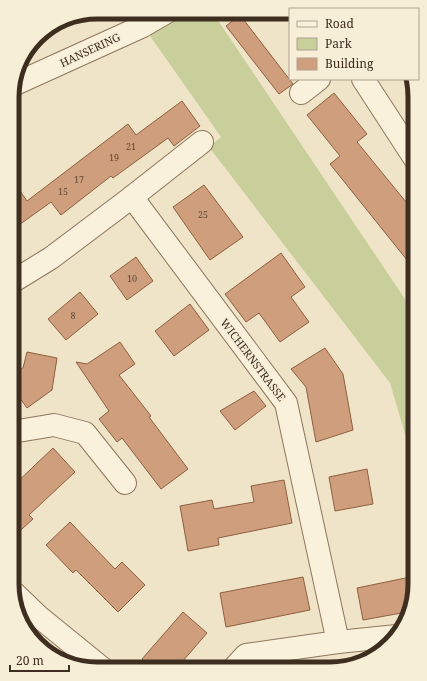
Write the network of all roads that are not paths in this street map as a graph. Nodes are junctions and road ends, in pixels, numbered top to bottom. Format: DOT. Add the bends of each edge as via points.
graph roads {
  1 [pos="155,19"];
  2 [pos="318,80"];
  3 [pos="363,80"];
  4 [pos="21,81"];
  5 [pos="301,93"];
  6 [pos="202,142"];
  7 [pos="408,148"];
  8 [pos="132,197"];
  9 [pos="19,278"];
  10 [pos="19,431"];
  11 [pos="125,483"];
  12 [pos="20,599"];
  13 [pos="387,637"];
  14 [pos="338,642"];
  15 [pos="94,662"];
  16 [pos="240,662"];
  1 -- 4 [label="street, HANSERING"];
  2 -- 5 [label="street"];
  3 -- 7 [label="street"];
  6 -- 8 [label="street"];
  8 -- 9 [label="street" via="51,258"];
  8 -- 14 [label="street, WICHERNSTRASSE" via="286,403"];
  10 -- 11 [label="street" via="54,425 85,433"];
  12 -- 15 [label="street"];
  13 -- 14 [label="street"];
  14 -- 16 [label="street" via="246,655"];
}
